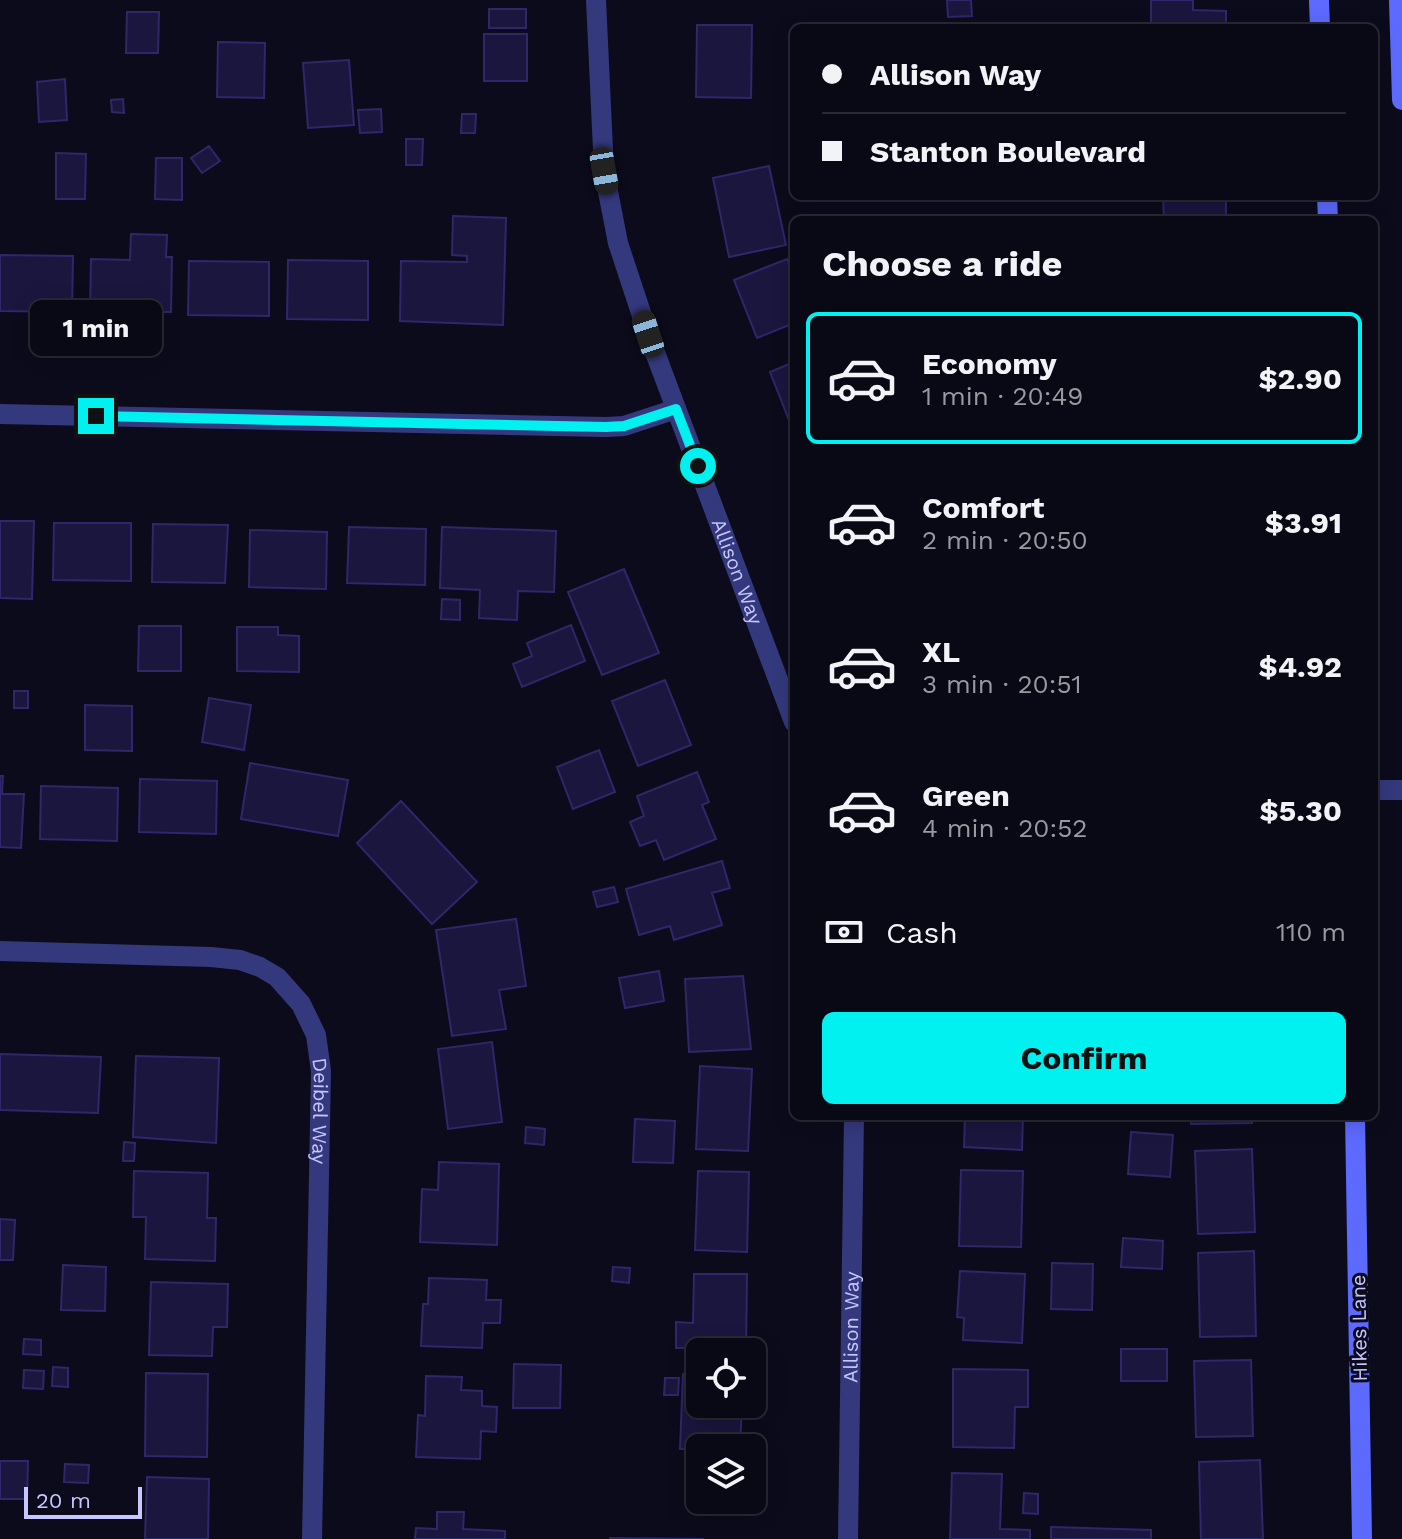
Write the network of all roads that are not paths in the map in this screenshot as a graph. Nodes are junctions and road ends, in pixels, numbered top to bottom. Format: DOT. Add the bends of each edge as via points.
graph roads {
  1 [pos="596,0"];
  2 [pos="1319,0"];
  3 [pos="1399,0"];
  4 [pos="1320,24"];
  5 [pos="1402,100"];
  6 [pos="676,409"];
  7 [pos="0,414"];
  8 [pos="790,711"];
  9 [pos="1378,790"];
  10 [pos="1402,790"];
  11 [pos="0,951"];
  12 [pos="854,1120"];
  13 [pos="1355,1120"];
  14 [pos="312,1539"];
  15 [pos="848,1539"];
  16 [pos="1362,1539"];
  1 -- 6 [label="street, Allison Way" via="604,171 615,229"];
  2 -- 4 [label="main road"];
  3 -- 5 [label="main road"];
  6 -- 7 [label="street" via="606,427"];
  6 -- 8 [label="street, Allison Way"];
  9 -- 10 [label="street"];
  11 -- 14 [label="street, Deibel Way" via="240,960 277,977 301,1004 316,1035 321,1071"];
  12 -- 15 [label="street, Allison Way"];
  13 -- 16 [label="main road, Hikes Lane"];
}
